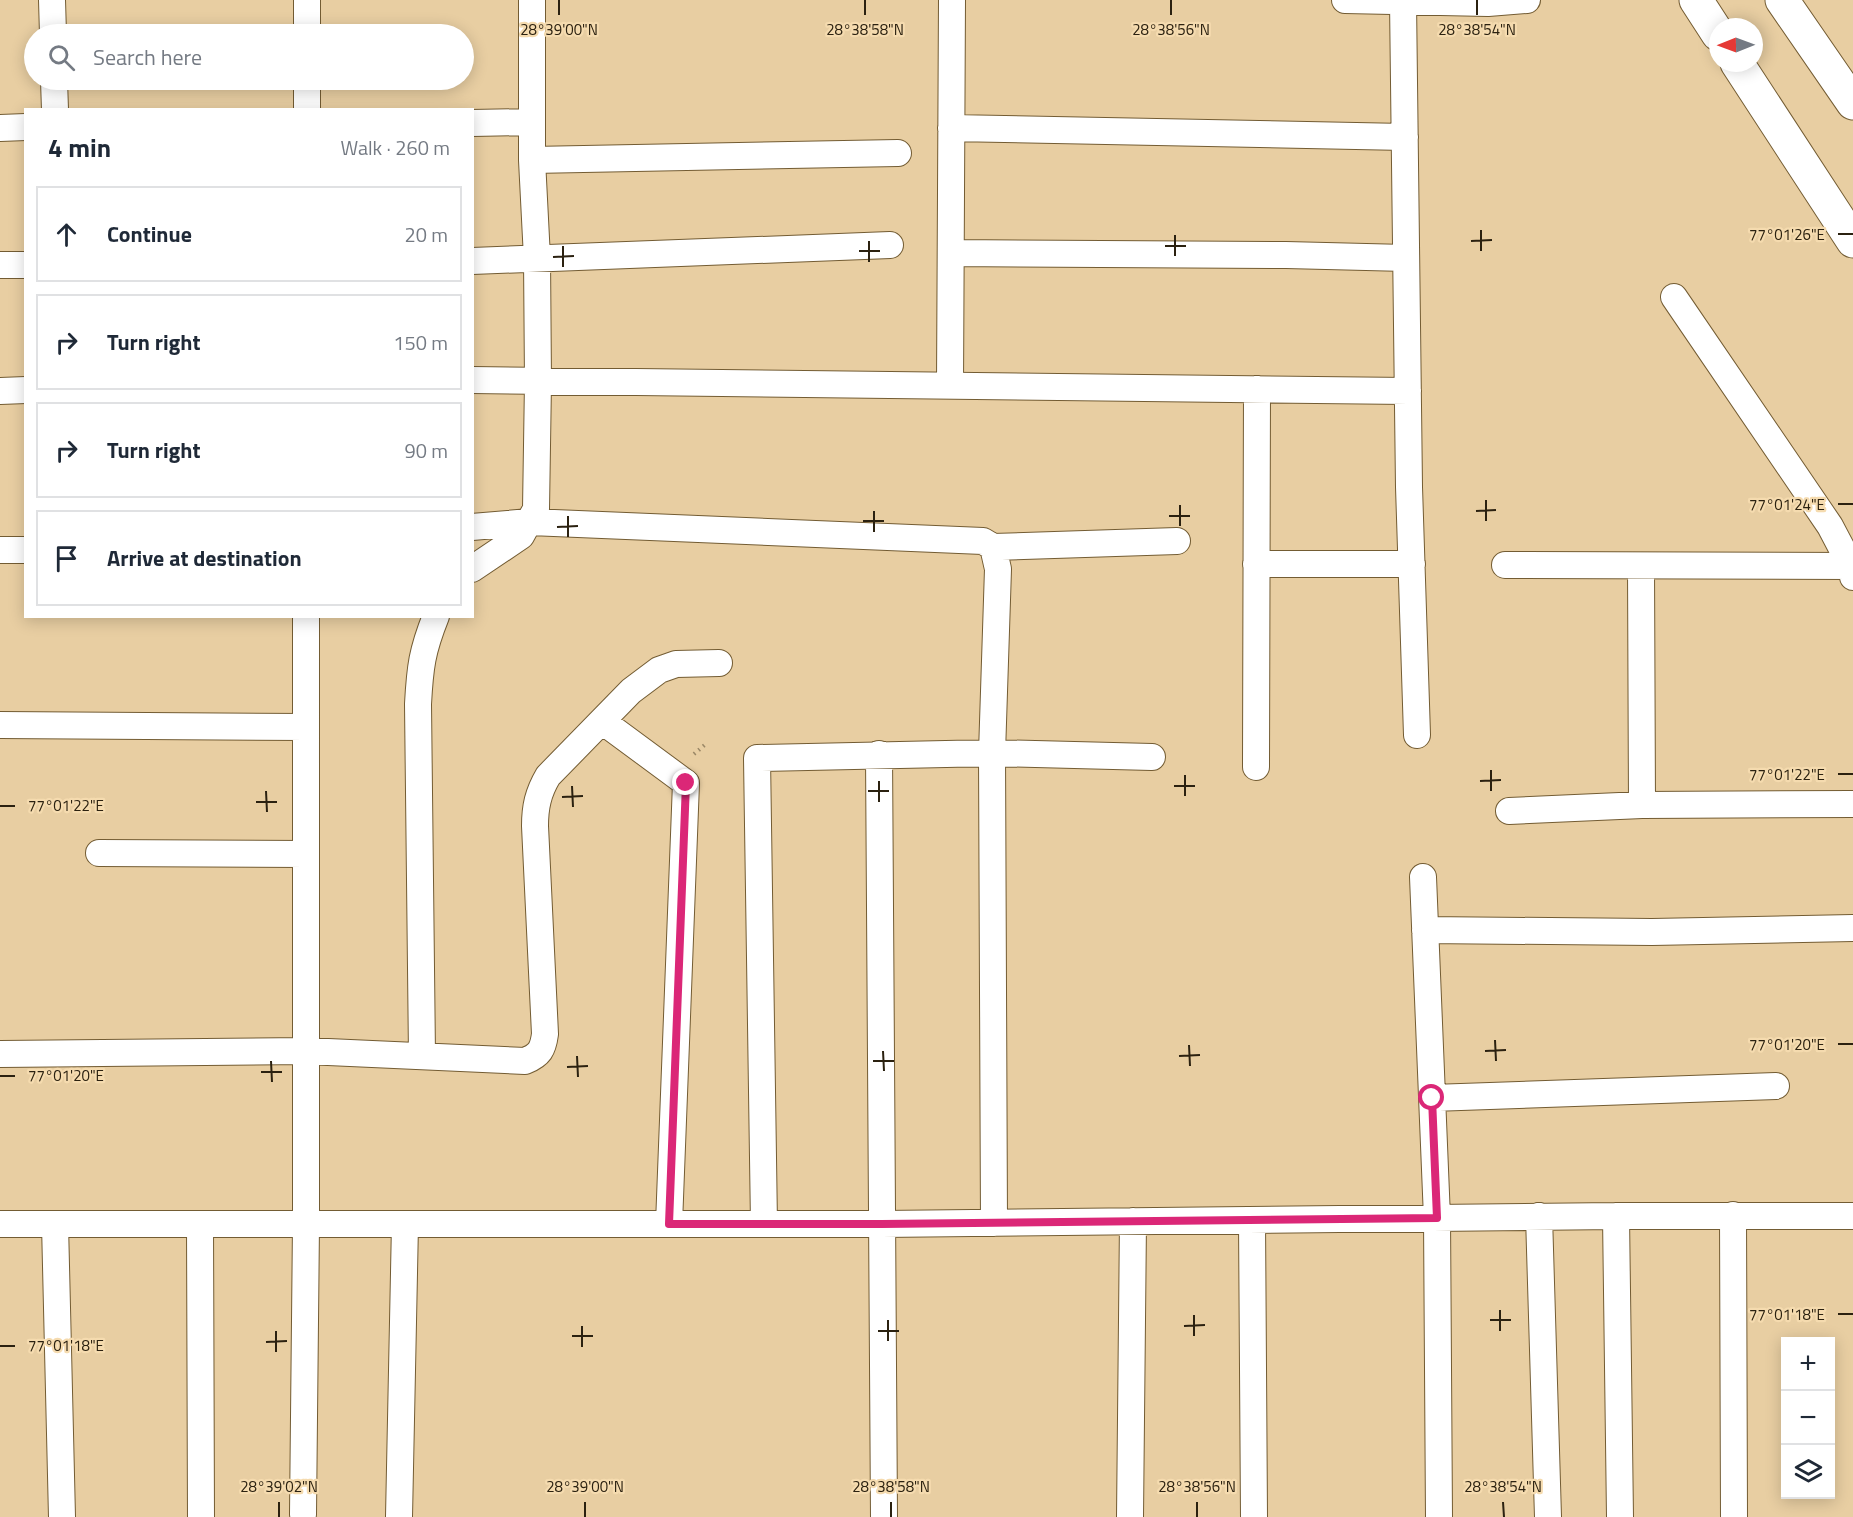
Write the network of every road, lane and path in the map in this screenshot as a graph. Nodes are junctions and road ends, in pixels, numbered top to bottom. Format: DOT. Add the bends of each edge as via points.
graph roads {
  1 [pos="52,0"];
  2 [pos="307,0"];
  3 [pos="532,0"];
  4 [pos="952,0"];
  5 [pos="1345,0"];
  6 [pos="1527,0"];
  7 [pos="1696,0"];
  8 [pos="1782,0"];
  9 [pos="1403,1"];
  10 [pos="1709,20"];
  11 [pos="53,24"];
  12 [pos="307,24"];
  13 [pos="1743,72"];
  14 [pos="54,90"];
  15 [pos="307,90"];
  16 [pos="1853,103"];
  17 [pos="55,108"];
  18 [pos="307,108"];
  19 [pos="532,122"];
  20 [pos="474,123"];
  21 [pos="24,127"];
  22 [pos="0,128"];
  23 [pos="951,128"];
  24 [pos="1405,137"];
  25 [pos="898,153"];
  26 [pos="532,160"];
  27 [pos="1848,225"];
  28 [pos="890,245"];
  29 [pos="951,253"];
  30 [pos="537,258"];
  31 [pos="1406,258"];
  32 [pos="474,261"];
  33 [pos="0,265"];
  34 [pos="24,265"];
  35 [pos="1674,297"];
  36 [pos="474,380"];
  37 [pos="538,382"];
  38 [pos="950,385"];
  39 [pos="1257,389"];
  40 [pos="24,390"];
  41 [pos="0,391"];
  42 [pos="1408,391"];
  43 [pos="530,522"];
  44 [pos="474,527"];
  45 [pos="1177,541"];
  46 [pos="993,547"];
  47 [pos="0,550"];
  48 [pos="24,550"];
  49 [pos="1256,564"];
  50 [pos="1412,564"];
  51 [pos="1505,565"];
  52 [pos="1641,567"];
  53 [pos="474,568"];
  54 [pos="1852,570"];
  55 [pos="306,618"];
  56 [pos="435,618"];
  57 [pos="719,663"];
  58 [pos="602,721"];
  59 [pos="0,725"];
  60 [pos="306,727"];
  61 [pos="1417,735"];
  62 [pos="992,753"];
  63 [pos="879,754"];
  64 [pos="1152,757"];
  65 [pos="1257,767"];
  66 [pos="1853,804"];
  67 [pos="1642,805"];
  68 [pos="1509,811"];
  69 [pos="99,853"];
  70 [pos="306,854"];
  71 [pos="1423,877"];
  72 [pos="1853,928"];
  73 [pos="1425,930"];
  74 [pos="306,1051"];
  75 [pos="0,1054"];
  76 [pos="422,1056"];
  77 [pos="1776,1086"];
  78 [pos="1432,1098"];
  79 [pos="1616,1215"];
  80 [pos="1733,1215"];
  81 [pos="1539,1216"];
  82 [pos="1853,1216"];
  83 [pos="1437,1218"];
  84 [pos="1252,1220"];
  85 [pos="1133,1221"];
  86 [pos="994,1223"];
  87 [pos="0,1224"];
  88 [pos="55,1224"];
  89 [pos="200,1224"];
  90 [pos="306,1224"];
  91 [pos="405,1224"];
  92 [pos="669,1224"];
  93 [pos="764,1224"];
  94 [pos="882,1224"];
  95 [pos="303,1514"];
  96 [pos="62,1517"];
  97 [pos="201,1517"];
  98 [pos="399,1517"];
  99 [pos="884,1517"];
  100 [pos="1130,1517"];
  101 [pos="1254,1517"];
  102 [pos="1439,1517"];
  103 [pos="1548,1517"];
  104 [pos="1620,1517"];
  105 [pos="1734,1517"];
  1 -- 11 [label="street"];
  2 -- 12 [label="street"];
  3 -- 19 [label="street"];
  4 -- 23 [label="street"];
  5 -- 9 [label="street"];
  6 -- 9 [label="street"];
  7 -- 10 [label="main road"];
  8 -- 16 [label="main road"];
  9 -- 24 [label="street"];
  13 -- 27 [label="main road"];
  14 -- 17 [label="street"];
  15 -- 18 [label="street"];
  19 -- 20 [label="street"];
  19 -- 26 [label="street"];
  21 -- 22 [label="street"];
  23 -- 24 [label="street"];
  23 -- 29 [label="street"];
  24 -- 31 [label="street"];
  25 -- 26 [label="street"];
  26 -- 30 [label="street"];
  28 -- 30 [label="street"];
  29 -- 31 [label="street"];
  29 -- 38 [label="street"];
  30 -- 32 [label="street"];
  30 -- 37 [label="street"];
  31 -- 42 [label="street"];
  33 -- 34 [label="street"];
  35 -- 54 [label="street" via="1830,526"];
  36 -- 37 [label="street"];
  37 -- 38 [label="street"];
  37 -- 43 [label="street" via="536,509"];
  38 -- 39 [label="street"];
  39 -- 42 [label="street"];
  39 -- 49 [label="street"];
  40 -- 41 [label="street"];
  42 -- 50 [label="street"];
  43 -- 44 [label="street"];
  43 -- 46 [label="street" via="983,541"];
  43 -- 53 [label="street" via="521,536"];
  45 -- 46 [label="street"];
  46 -- 62 [label="street" via="998,569"];
  47 -- 48 [label="street"];
  49 -- 50 [label="street"];
  49 -- 65 [label="street"];
  50 -- 61 [label="street"];
  51 -- 52 [label="street"];
  52 -- 54 [label="street"];
  52 -- 67 [label="street"];
  55 -- 60 [label="street"];
  56 -- 76 [label="street" via="424,644 418,704"];
  57 -- 58 [label="street" via="676,664 659,670"];
  58 -- 76 [label="street" via="548,776 535,805 543,1048 537,1056 525,1060"];
  58 -- 92 [label="street" via="686,783"];
  59 -- 60 [label="street"];
  60 -- 70 [label="street"];
  62 -- 63 [label="street"];
  62 -- 64 [label="street"];
  62 -- 86 [label="street"];
  63 -- 93 [label="street" via="757,758"];
  63 -- 94 [label="street"];
  66 -- 67 [label="street"];
  67 -- 68 [label="street"];
  69 -- 70 [label="street"];
  70 -- 74 [label="street"];
  71 -- 73 [label="street"];
  72 -- 73 [label="street" via="1652,932"];
  73 -- 78 [label="street"];
  74 -- 75 [label="street"];
  74 -- 76 [label="street"];
  74 -- 90 [label="street"];
  77 -- 78 [label="street"];
  78 -- 83 [label="street"];
  79 -- 80 [label="street"];
  79 -- 81 [label="street"];
  79 -- 104 [label="street"];
  80 -- 82 [label="street"];
  80 -- 105 [label="street"];
  81 -- 83 [label="street"];
  81 -- 103 [label="street"];
  83 -- 84 [label="street"];
  83 -- 102 [label="street"];
  84 -- 85 [label="street"];
  84 -- 101 [label="street"];
  85 -- 86 [label="street"];
  85 -- 100 [label="street"];
  86 -- 94 [label="street"];
  87 -- 88 [label="street"];
  88 -- 89 [label="street"];
  88 -- 96 [label="street"];
  89 -- 90 [label="street"];
  89 -- 97 [label="street"];
  90 -- 91 [label="street"];
  90 -- 95 [label="street"];
  91 -- 92 [label="street"];
  91 -- 98 [label="street"];
  92 -- 93 [label="street"];
  93 -- 94 [label="street"];
  94 -- 99 [label="street"];
}
